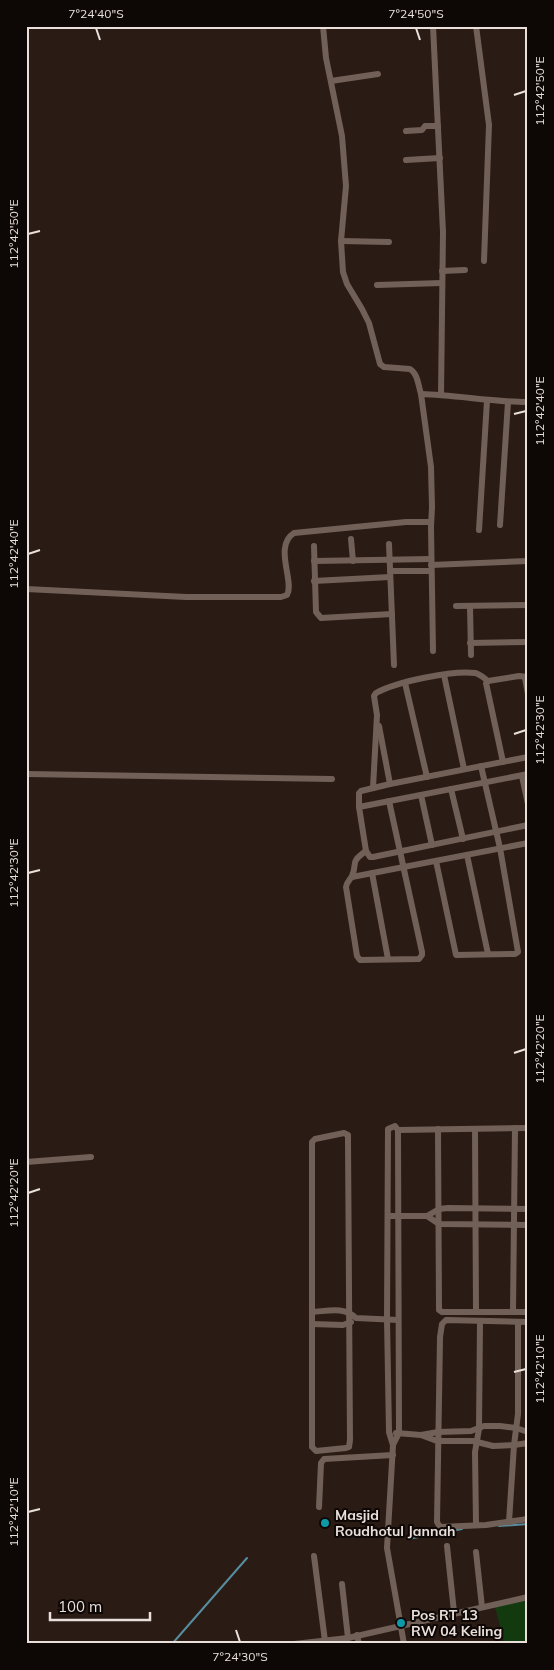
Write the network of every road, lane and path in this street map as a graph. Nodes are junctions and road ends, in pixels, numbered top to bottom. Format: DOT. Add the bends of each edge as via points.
graph roads {
  1 [pos="324,26"];
  2 [pos="433,26"];
  3 [pos="476,26"];
  4 [pos="378,74"];
  5 [pos="331,81"];
  6 [pos="438,126"];
  7 [pos="406,131"];
  8 [pos="440,158"];
  9 [pos="406,160"];
  10 [pos="341,241"];
  11 [pos="389,242"];
  12 [pos="484,261"];
  13 [pos="465,270"];
  14 [pos="442,271"];
  15 [pos="442,283"];
  16 [pos="377,285"];
  17 [pos="421,394"];
  18 [pos="441,394"];
  19 [pos="487,401"];
  20 [pos="508,402"];
  21 [pos="528,402"];
  22 [pos="431,522"];
  23 [pos="500,525"];
  24 [pos="479,530"];
  25 [pos="351,540"];
  26 [pos="389,544"];
  27 [pos="314,546"];
  28 [pos="389,560"];
  29 [pos="314,561"];
  30 [pos="353,561"];
  31 [pos="528,561"];
  32 [pos="431,565"];
  33 [pos="390,574"];
  34 [pos="314,581"];
  35 [pos="26,589"];
  36 [pos="528,605"];
  37 [pos="456,606"];
  38 [pos="470,606"];
  39 [pos="392,614"];
  40 [pos="528,642"];
  41 [pos="470,643"];
  42 [pos="433,651"];
  43 [pos="470,655"];
  44 [pos="394,665"];
  45 [pos="444,675"];
  46 [pos="526,678"];
  47 [pos="488,681"];
  48 [pos="405,683"];
  49 [pos="528,694"];
  50 [pos="377,714"];
  51 [pos="528,757"];
  52 [pos="503,762"];
  53 [pos="481,766"];
  54 [pos="464,769"];
  55 [pos="26,774"];
  56 [pos="525,775"];
  57 [pos="427,777"];
  58 [pos="332,778"];
  59 [pos="485,783"];
  60 [pos="390,784"];
  61 [pos="373,788"];
  62 [pos="451,789"];
  63 [pos="421,795"];
  64 [pos="389,801"];
  65 [pos="528,804"];
  66 [pos="359,807"];
  67 [pos="528,825"];
  68 [pos="495,832"];
  69 [pos="463,839"];
  70 [pos="528,842"];
  71 [pos="432,845"];
  72 [pos="500,848"];
  73 [pos="366,851"];
  74 [pos="400,852"];
  75 [pos="467,855"];
  76 [pos="436,861"];
  77 [pos="404,867"];
  78 [pos="372,873"];
  79 [pos="352,877"];
  80 [pos="488,954"];
  81 [pos="388,959"];
  82 [pos="515,1128"];
  83 [pos="528,1128"];
  84 [pos="438,1129"];
  85 [pos="475,1129"];
  86 [pos="398,1130"];
  87 [pos="91,1157"];
  88 [pos="26,1162"];
  89 [pos="476,1208"];
  90 [pos="439,1209"];
  91 [pos="515,1209"];
  92 [pos="528,1209"];
  93 [pos="389,1216"];
  94 [pos="427,1216"];
  95 [pos="399,1217"];
  96 [pos="439,1224"];
  97 [pos="476,1225"];
  98 [pos="514,1225"];
  99 [pos="528,1225"];
  100 [pos="350,1311"];
  101 [pos="476,1311"];
  102 [pos="513,1311"];
  103 [pos="312,1312"];
  104 [pos="528,1312"];
  105 [pos="356,1318"];
  106 [pos="387,1319"];
  107 [pos="398,1320"];
  108 [pos="480,1322"];
  109 [pos="518,1322"];
  110 [pos="528,1322"];
  111 [pos="350,1323"];
  112 [pos="312,1324"];
  113 [pos="516,1428"];
  114 [pos="479,1429"];
  115 [pos="389,1432"];
  116 [pos="438,1432"];
  117 [pos="528,1432"];
  118 [pos="398,1433"];
  119 [pos="421,1435"];
  120 [pos="437,1441"];
  121 [pos="477,1442"];
  122 [pos="528,1443"];
  123 [pos="393,1445"];
  124 [pos="514,1445"];
  125 [pos="393,1455"];
  126 [pos="319,1506"];
  127 [pos="528,1520"];
  128 [pos="509,1522"];
  129 [pos="476,1524"];
  130 [pos="447,1546"];
  131 [pos="476,1552"];
  132 [pos="314,1556"];
  133 [pos="342,1584"];
  134 [pos="528,1597"];
  135 [pos="482,1607"];
  136 [pos="454,1612"];
  137 [pos="400,1626"];
  138 [pos="357,1635"];
  139 [pos="348,1638"];
  140 [pos="325,1641"];
  141 [pos="294,1644"];
  142 [pos="359,1644"];
  143 [pos="404,1644"];
  1 -- 5 [label="street"];
  2 -- 6 [label="street"];
  3 -- 12 [label="street" via="489,125"];
  4 -- 5 [label="street"];
  5 -- 10 [label="street" via="342,136 346,186"];
  6 -- 7 [label="street"];
  6 -- 8 [label="street"];
  8 -- 9 [label="street"];
  8 -- 14 [label="street"];
  10 -- 11 [label="street"];
  10 -- 17 [label="street" via="343,272 362,308 380,364 414,371"];
  13 -- 14 [label="street"];
  14 -- 15 [label="street"];
  15 -- 16 [label="street"];
  15 -- 18 [label="street"];
  17 -- 18 [label="street"];
  17 -- 22 [label="street" via="432,467"];
  18 -- 19 [label="street"];
  19 -- 20 [label="street"];
  19 -- 24 [label="street"];
  20 -- 21 [label="street"];
  20 -- 23 [label="street"];
  22 -- 32 [label="street"];
  22 -- 35 [label="street" via="294,533 289,536 285,550 290,589 281,597 186,597"];
  25 -- 30 [label="street"];
  26 -- 28 [label="street"];
  27 -- 29 [label="street"];
  28 -- 30 [label="street"];
  28 -- 32 [label="street"];
  28 -- 33 [label="street"];
  29 -- 30 [label="street"];
  29 -- 34 [label="street"];
  31 -- 32 [label="street"];
  32 -- 33 [label="street"];
  32 -- 42 [label="street"];
  33 -- 34 [label="street"];
  33 -- 39 [label="street"];
  34 -- 39 [label="street" via="316,612 322,618"];
  36 -- 38 [label="street"];
  37 -- 38 [label="street"];
  38 -- 41 [label="street"];
  39 -- 44 [label="street"];
  40 -- 41 [label="street"];
  41 -- 43 [label="street"];
  45 -- 47 [label="street" via="474,673"];
  45 -- 48 [label="street"];
  45 -- 54 [label="street"];
  46 -- 47 [label="street" via="519,676"];
  46 -- 49 [label="street"];
  47 -- 52 [label="street" via="486,685"];
  48 -- 50 [label="street" via="376,693"];
  48 -- 57 [label="street"];
  50 -- 60 [label="street"];
  50 -- 61 [label="street"];
  51 -- 52 [label="street"];
  52 -- 53 [label="street"];
  53 -- 54 [label="street"];
  53 -- 59 [label="street"];
  54 -- 57 [label="street"];
  55 -- 58 [label="street"];
  56 -- 59 [label="street"];
  56 -- 65 [label="street"];
  57 -- 60 [label="street"];
  59 -- 62 [label="street"];
  59 -- 68 [label="street"];
  60 -- 61 [label="street"];
  61 -- 66 [label="street" via="360,792"];
  62 -- 63 [label="street"];
  62 -- 69 [label="street"];
  63 -- 64 [label="street"];
  63 -- 71 [label="street"];
  64 -- 66 [label="street"];
  64 -- 74 [label="street"];
  66 -- 73 [label="street"];
  67 -- 68 [label="street"];
  68 -- 69 [label="street"];
  68 -- 72 [label="street"];
  69 -- 71 [label="street"];
  70 -- 72 [label="street"];
  71 -- 74 [label="street"];
  72 -- 75 [label="street"];
  72 -- 80 [label="street" via="519,950 515,954"];
  73 -- 74 [label="street" via="370,857"];
  73 -- 79 [label="street" via="355,861"];
  74 -- 77 [label="street"];
  75 -- 76 [label="street"];
  75 -- 80 [label="street"];
  76 -- 77 [label="street"];
  76 -- 80 [label="street" via="454,953 459,956"];
  77 -- 78 [label="street"];
  77 -- 81 [label="street" via="422,955 418,958"];
  78 -- 79 [label="street"];
  78 -- 81 [label="street"];
  79 -- 81 [label="street" via="347,882 346,893 357,956 360,960"];
  82 -- 83 [label="street"];
  82 -- 85 [label="street"];
  82 -- 91 [label="street"];
  84 -- 85 [label="street"];
  84 -- 86 [label="street"];
  84 -- 90 [label="street"];
  85 -- 89 [label="street"];
  86 -- 93 [label="street" via="392,1126 388,1132"];
  86 -- 95 [label="street"];
  87 -- 88 [label="street"];
  89 -- 90 [label="street"];
  89 -- 91 [label="street"];
  89 -- 97 [label="street"];
  90 -- 94 [label="street"];
  90 -- 96 [label="street"];
  91 -- 92 [label="street"];
  91 -- 98 [label="street"];
  93 -- 95 [label="street"];
  93 -- 106 [label="street"];
  94 -- 95 [label="street"];
  94 -- 96 [label="street"];
  95 -- 107 [label="street"];
  96 -- 97 [label="street"];
  96 -- 101 [label="street" via="439,1310"];
  97 -- 98 [label="street"];
  97 -- 101 [label="street"];
  98 -- 99 [label="street"];
  98 -- 102 [label="street"];
  100 -- 103 [label="street"];
  100 -- 103 [label="street" via="348,1135 344,1133 312,1142"];
  100 -- 105 [label="street"];
  100 -- 111 [label="street"];
  101 -- 102 [label="street"];
  102 -- 104 [label="street"];
  103 -- 112 [label="street"];
  105 -- 106 [label="street"];
  105 -- 111 [label="street"];
  106 -- 107 [label="street"];
  106 -- 115 [label="street"];
  107 -- 118 [label="street"];
  108 -- 109 [label="street"];
  108 -- 114 [label="street"];
  108 -- 116 [label="street" via="446,1320 442,1324"];
  109 -- 110 [label="street"];
  109 -- 113 [label="street"];
  111 -- 112 [label="street"];
  111 -- 112 [label="street" via="348,1447 316,1451 312,1447"];
  113 -- 114 [label="street" via="490,1426"];
  113 -- 117 [label="street"];
  113 -- 124 [label="street"];
  114 -- 116 [label="street"];
  114 -- 121 [label="street"];
  115 -- 118 [label="street"];
  115 -- 123 [label="street"];
  116 -- 119 [label="street"];
  116 -- 120 [label="street"];
  118 -- 119 [label="street"];
  118 -- 123 [label="street"];
  119 -- 120 [label="street"];
  120 -- 121 [label="street"];
  120 -- 129 [label="street" via="438,1524"];
  121 -- 124 [label="street" via="493,1446"];
  121 -- 129 [label="street"];
  122 -- 124 [label="street"];
  123 -- 125 [label="street"];
  124 -- 128 [label="street"];
  125 -- 126 [label="street" via="324,1459"];
  125 -- 137 [label="street" via="387,1548"];
  127 -- 128 [label="street"];
  128 -- 129 [label="street"];
  130 -- 136 [label="street"];
  131 -- 135 [label="street"];
  132 -- 140 [label="street"];
  133 -- 139 [label="street"];
  134 -- 135 [label="street"];
  135 -- 136 [label="street"];
  136 -- 137 [label="street"];
  137 -- 138 [label="street"];
  137 -- 143 [label="street"];
  138 -- 139 [label="street"];
  138 -- 142 [label="street"];
  139 -- 140 [label="street"];
  140 -- 141 [label="street"];
}
